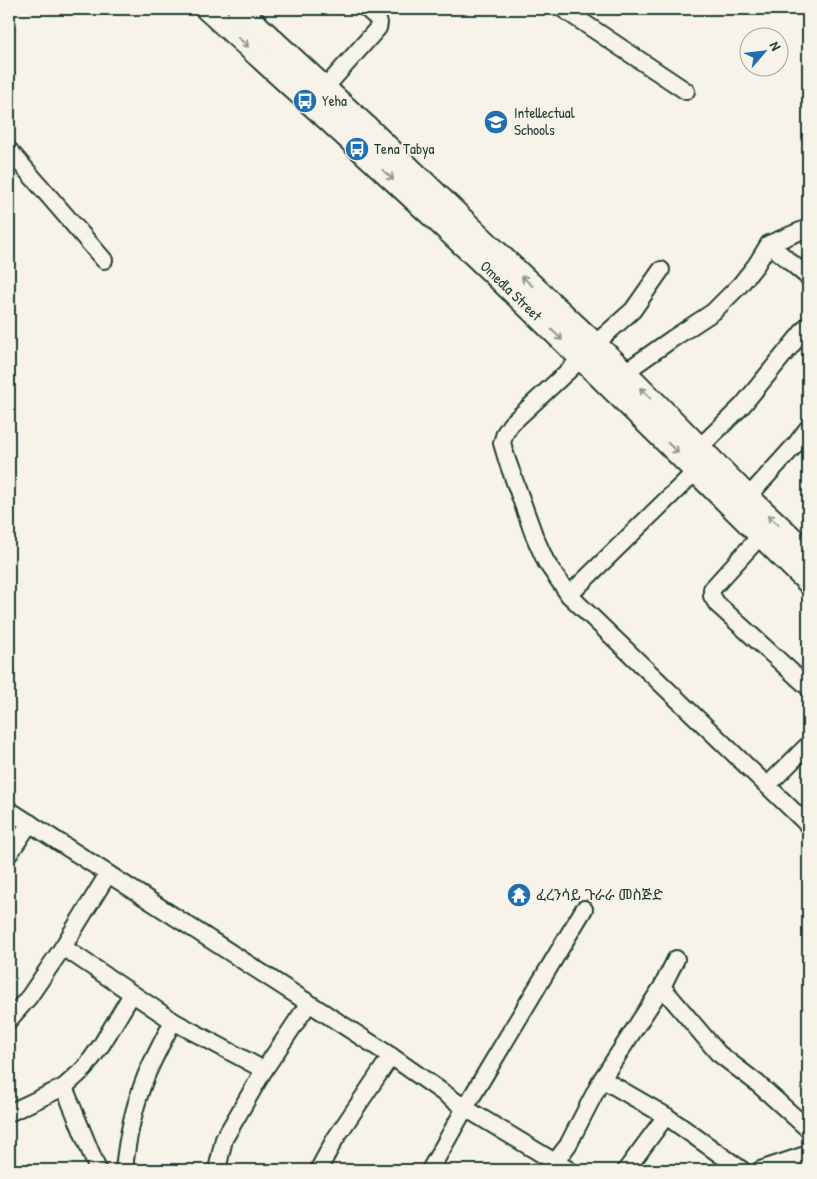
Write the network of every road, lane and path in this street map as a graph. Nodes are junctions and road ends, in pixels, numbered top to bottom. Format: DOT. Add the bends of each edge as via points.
graph roads {
  1 [pos="207,9"];
  2 [pos="238,9"];
  3 [pos="367,9"];
  4 [pos="563,9"];
  5 [pos="325,88"];
  6 [pos="686,91"];
  7 [pos="365,139"];
  8 [pos="9,150"];
  9 [pos="808,228"];
  10 [pos="768,244"];
  11 [pos="104,260"];
  12 [pos="661,270"];
  13 [pos="808,277"];
  14 [pos="808,325"];
  15 [pos="588,351"];
  16 [pos="625,372"];
  17 [pos="808,428"];
  18 [pos="699,448"];
  19 [pos="696,470"];
  20 [pos="748,497"];
  21 [pos="760,535"];
  22 [pos="807,550"];
  23 [pos="808,582"];
  24 [pos="569,595"];
  25 [pos="808,688"];
  26 [pos="808,745"];
  27 [pos="768,785"];
  28 [pos="9,810"];
  29 [pos="30,823"];
  30 [pos="808,824"];
  31 [pos="9,854"];
  32 [pos="108,874"];
  33 [pos="584,909"];
  34 [pos="63,947"];
  35 [pos="676,959"];
  36 [pos="662,986"];
  37 [pos="132,994"];
  38 [pos="310,1004"];
  39 [pos="9,1020"];
  40 [pos="173,1021"];
  41 [pos="391,1056"];
  42 [pos="264,1070"];
  43 [pos="602,1079"];
  44 [pos="64,1087"];
  45 [pos="465,1108"];
  46 [pos="9,1113"];
  47 [pos="666,1116"];
  48 [pos="808,1129"];
  49 [pos="808,1155"];
  50 [pos="557,1167"];
  51 [pos="98,1170"];
  52 [pos="124,1170"];
  53 [pos="217,1170"];
  54 [pos="319,1170"];
  55 [pos="430,1170"];
  56 [pos="626,1170"];
  57 [pos="742,1170"];
  58 [pos="760,1170"];
  1 -- 7 [label="main road, Omedla Street, one-way"];
  2 -- 5 [label="main road, Omedla Street"];
  3 -- 5 [label="street" via="377,18 378,28"];
  4 -- 6 [label="street"];
  5 -- 7 [label="main road, Omedla Street"];
  7 -- 15 [label="main road, Omedla Street" via="487,243"];
  8 -- 11 [label="street"];
  9 -- 10 [label="street"];
  10 -- 13 [label="street"];
  10 -- 16 [label="street" via="740,285 713,312"];
  12 -- 15 [label="street" via="633,310"];
  14 -- 18 [label="street" via="742,406"];
  15 -- 16 [label="main road, Omedla Street"];
  15 -- 19 [label="main road, Omedla Street, one-way"];
  15 -- 24 [label="street" via="511,424 502,443 534,535 546,562"];
  18 -- 16 [label="main road, Omedla Street, one-way"];
  17 -- 20 [label="street"];
  18 -- 20 [label="main road, Omedla Street"];
  19 -- 21 [label="main road, Omedla Street"];
  19 -- 24 [label="street"];
  22 -- 20 [label="main road, Omedla Street, one-way"];
  21 -- 23 [label="main road, Omedla Street"];
  21 -- 25 [label="street" via="712,589 712,596"];
  24 -- 27 [label="street"];
  26 -- 27 [label="street"];
  27 -- 30 [label="street"];
  28 -- 29 [label="street"];
  29 -- 31 [label="street"];
  29 -- 32 [label="street"];
  32 -- 34 [label="street"];
  32 -- 38 [label="street"];
  33 -- 45 [label="street"];
  34 -- 37 [label="street"];
  34 -- 39 [label="street"];
  35 -- 36 [label="street"];
  36 -- 43 [label="street"];
  36 -- 48 [label="street" via="718,1053"];
  37 -- 40 [label="street"];
  37 -- 44 [label="street" via="85,1068"];
  38 -- 41 [label="street"];
  38 -- 42 [label="street"];
  40 -- 42 [label="street"];
  40 -- 52 [label="street" via="146,1076 129,1136"];
  41 -- 45 [label="street"];
  41 -- 54 [label="street" via="335,1139"];
  42 -- 53 [label="street" via="224,1140"];
  43 -- 47 [label="street"];
  43 -- 50 [label="street"];
  44 -- 46 [label="street"];
  44 -- 51 [label="street"];
  45 -- 50 [label="street"];
  45 -- 55 [label="street"];
  47 -- 56 [label="street"];
  47 -- 57 [label="street"];
  49 -- 58 [label="street"];
}
